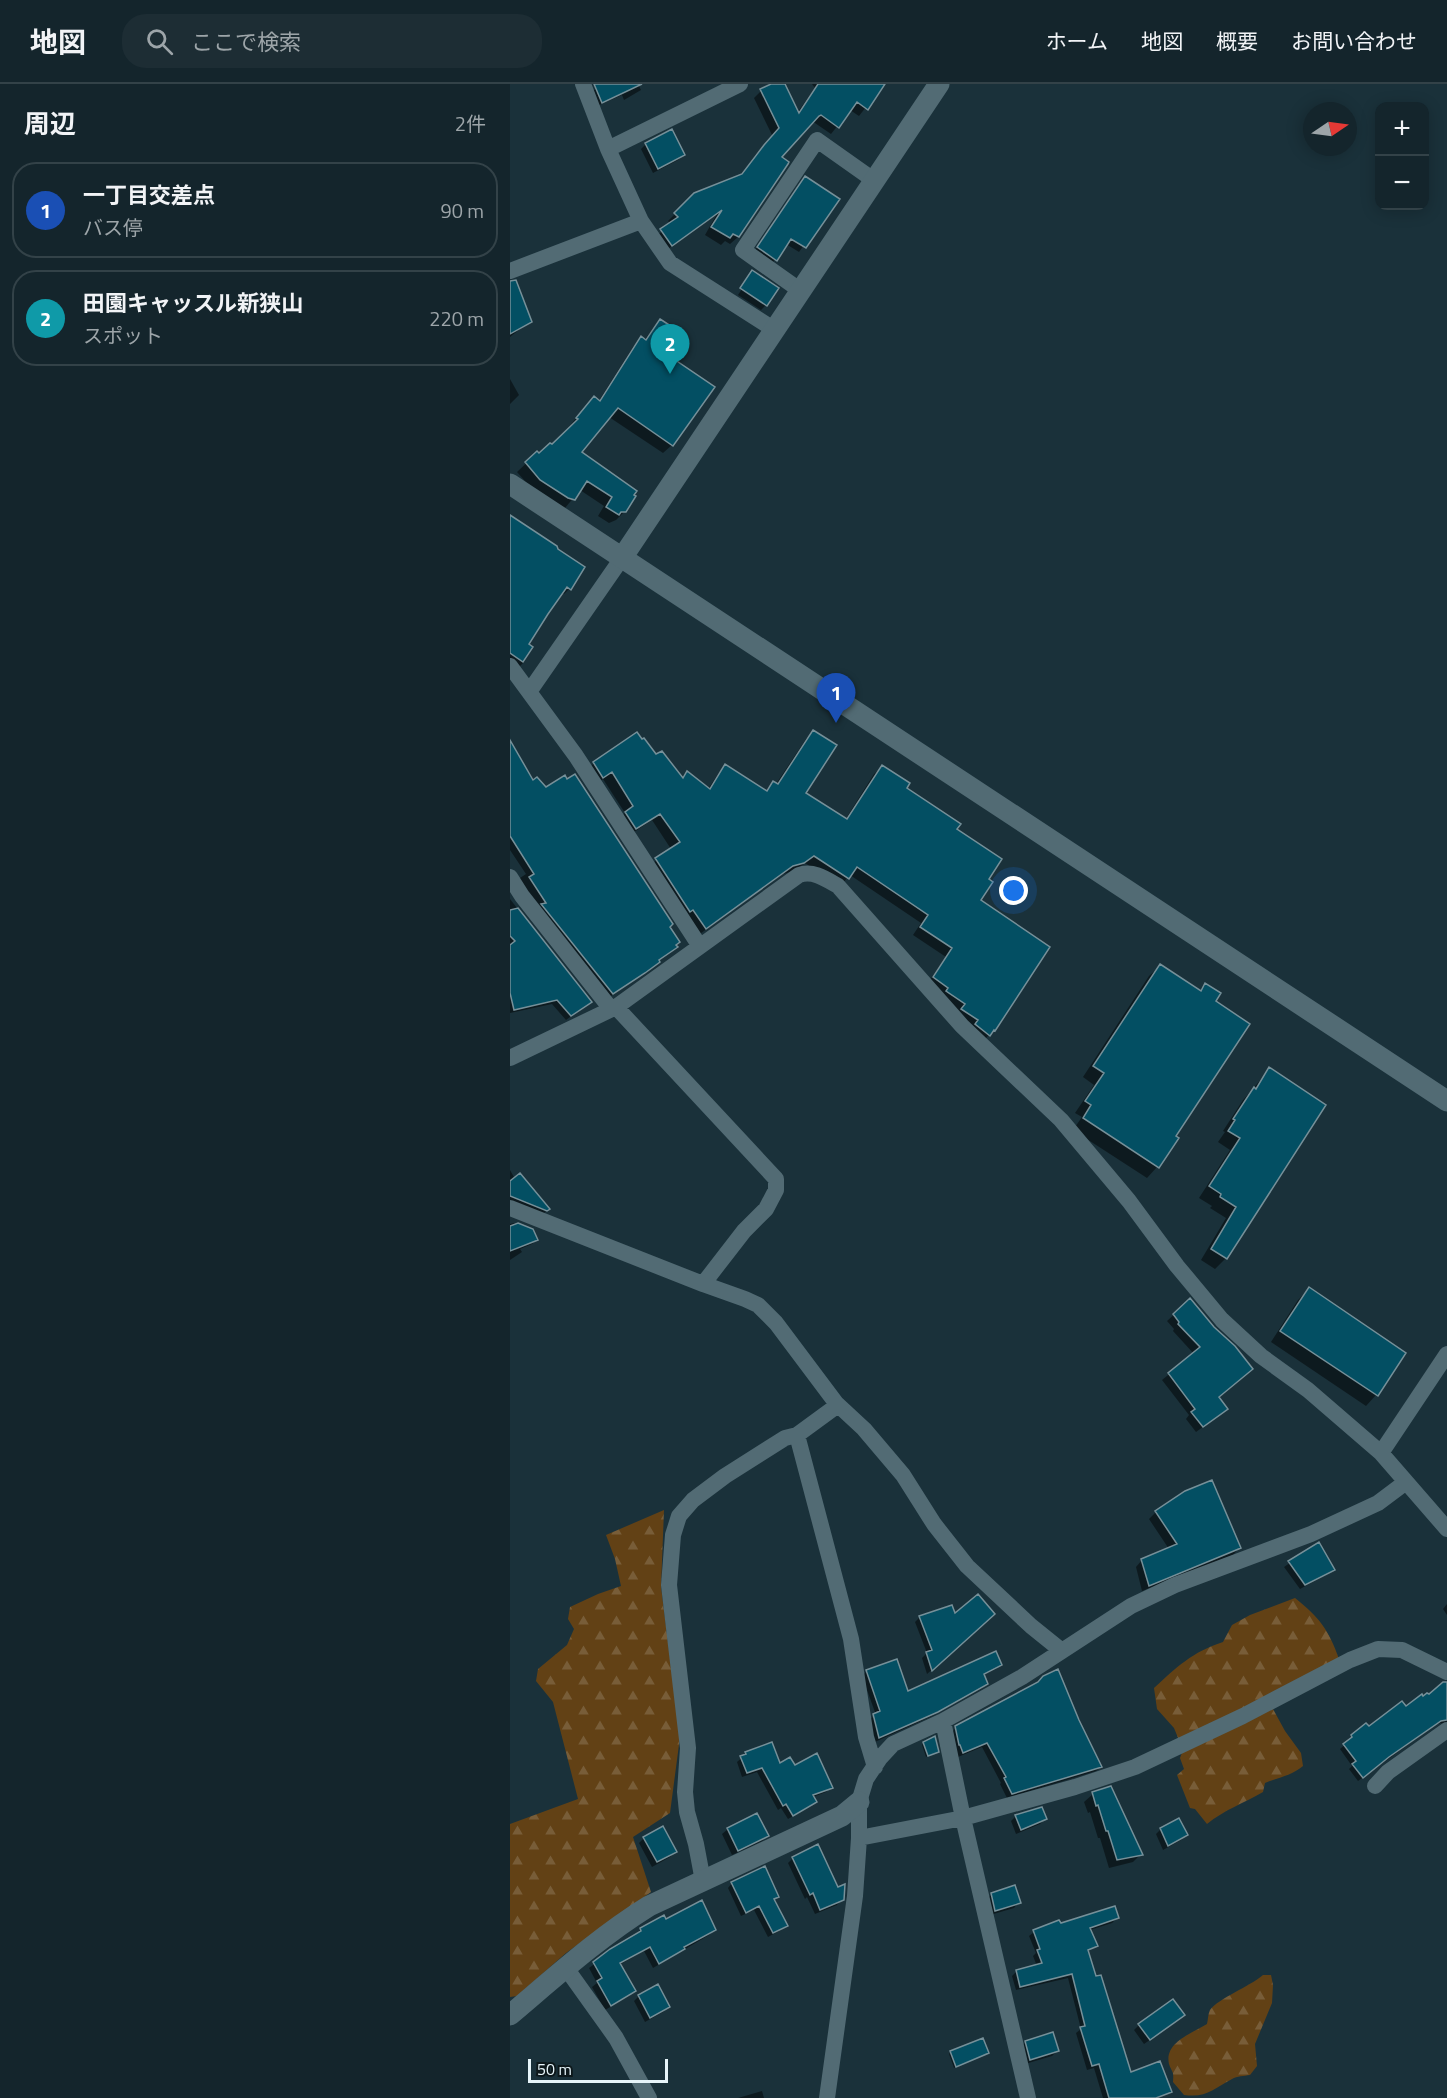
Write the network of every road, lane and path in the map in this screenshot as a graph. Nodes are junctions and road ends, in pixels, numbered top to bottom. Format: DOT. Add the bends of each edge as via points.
graph roads {
  1 [pos="582,84"];
  2 [pos="740,84"];
  3 [pos="939,84"];
  4 [pos="608,149"];
  5 [pos="874,181"];
  6 [pos="641,221"];
  7 [pos="510,271"];
  8 [pos="801,291"];
  9 [pos="775,330"];
  10 [pos="510,484"];
  11 [pos="622,558"];
  12 [pos="510,666"];
  13 [pos="529,692"];
  14 [pos="510,877"];
  15 [pos="699,945"];
  16 [pos="613,1008"];
  17 [pos="511,1051"];
  18 [pos="1447,1101"];
  19 [pos="510,1209"];
  20 [pos="703,1284"];
  21 [pos="1447,1354"];
  22 [pos="838,1405"];
  23 [pos="797,1435"];
  24 [pos="1381,1453"];
  25 [pos="1406,1482"];
  26 [pos="1447,1529"];
  27 [pos="1062,1651"];
  28 [pos="1447,1672"];
  29 [pos="943,1721"];
  30 [pos="1447,1730"];
  31 [pos="875,1767"];
  32 [pos="1375,1786"];
  33 [pos="859,1802"];
  34 [pos="963,1818"];
  35 [pos="859,1838"];
  36 [pos="703,1881"];
  37 [pos="566,1968"];
  38 [pos="510,2015"];
  39 [pos="649,2098"];
  40 [pos="827,2098"];
  41 [pos="1028,2098"];
  1 -- 4 [label="street"];
  2 -- 4 [label="street"];
  3 -- 5 [label="street"];
  4 -- 6 [label="street"];
  5 -- 8 [label="street"];
  5 -- 8 [label="street" via="817,140 743,250"];
  6 -- 7 [label="street"];
  6 -- 9 [label="street" via="670,263"];
  8 -- 9 [label="street"];
  9 -- 11 [label="street"];
  10 -- 11 [label="street"];
  11 -- 13 [label="street"];
  11 -- 18 [label="street"];
  12 -- 13 [label="street"];
  13 -- 15 [label="street" via="576,756"];
  14 -- 16 [label="street"];
  15 -- 16 [label="street"];
  15 -- 24 [label="street" via="799,875 821,876 838,886 962,1026 1062,1120 1222,1320"];
  16 -- 17 [label="street"];
  16 -- 20 [label="street" via="776,1179 776,1190 766,1209"];
  19 -- 20 [label="street"];
  20 -- 22 [label="street" via="758,1305"];
  21 -- 24 [label="street"];
  22 -- 23 [label="street"];
  22 -- 27 [label="street" via="903,1475 934,1524 968,1566"];
  23 -- 31 [label="street" via="851,1639 866,1737"];
  23 -- 36 [label="street" via="785,1438 693,1500 679,1516 673,1535 669,1585 688,1748 685,1792"];
  24 -- 25 [label="street"];
  25 -- 26 [label="street"];
  25 -- 27 [label="street" via="1378,1503 1311,1534 1131,1606"];
  27 -- 29 [label="street"];
  28 -- 34 [label="street" via="1402,1650 1378,1649 1135,1767"];
  29 -- 31 [label="street" via="893,1744"];
  29 -- 34 [label="street"];
  30 -- 32 [label="street" via="1388,1772"];
  31 -- 33 [label="street" via="866,1779"];
  33 -- 35 [label="street"];
  33 -- 36 [label="street" via="842,1816"];
  34 -- 35 [label="street"];
  34 -- 41 [label="street"];
  35 -- 40 [label="street" via="855,1896"];
  36 -- 37 [label="street" via="633,1916"];
  37 -- 38 [label="street"];
  37 -- 39 [label="street" via="616,2038"];
}
